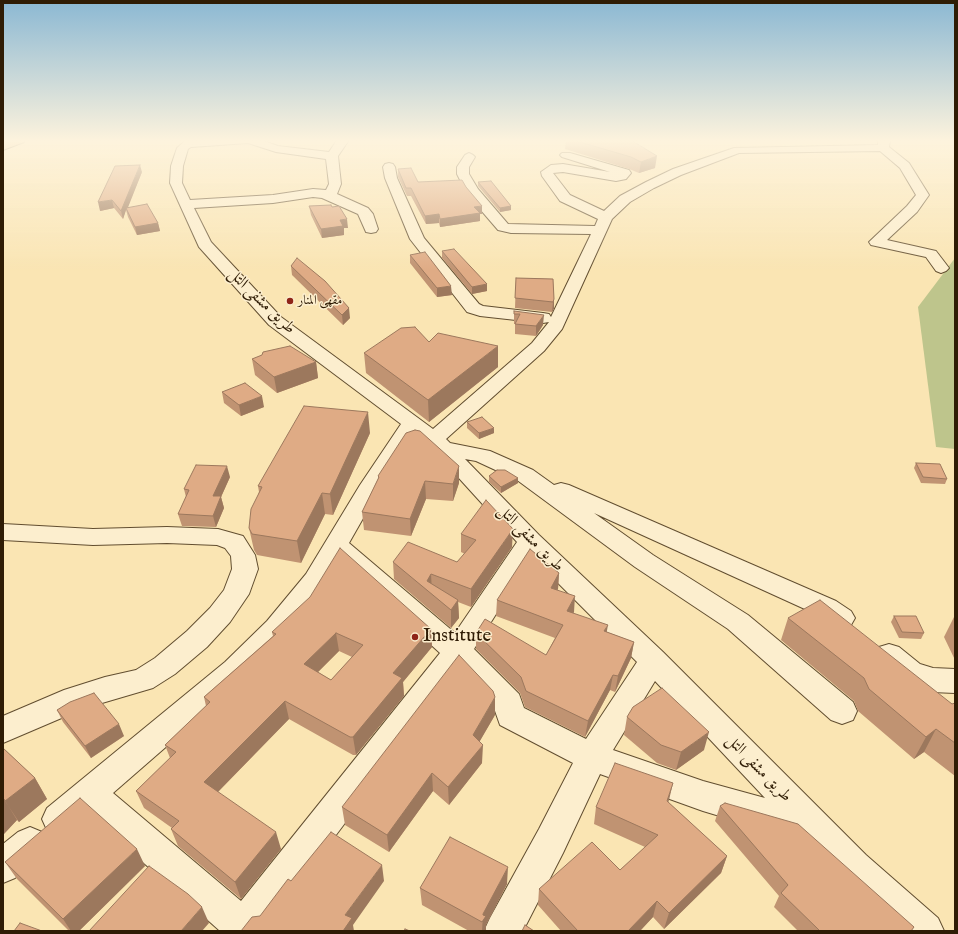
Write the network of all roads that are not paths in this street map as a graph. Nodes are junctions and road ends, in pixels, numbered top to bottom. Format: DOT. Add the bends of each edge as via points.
graph roads {
  1 [pos="176,184"];
  2 [pos="335,184"];
  3 [pos="393,184"];
  4 [pos="468,184"];
  5 [pos="554,184"];
  6 [pos="653,184"];
  7 [pos="916,184"];
  8 [pos="330,195"];
  9 [pos="186,204"];
  10 [pos="606,217"];
  11 [pos="371,229"];
  12 [pos="600,230"];
  13 [pos="941,268"];
  14 [pos="558,320"];
  15 [pos="412,422"];
  16 [pos="438,444"];
  17 [pos="526,475"];
  18 [pos="3,532"];
  19 [pos="530,541"];
  20 [pos="336,544"];
  21 [pos="458,650"];
  22 [pos="653,660"];
  23 [pos="955,681"];
  24 [pos="842,710"];
  25 [pos="3,730"];
  26 [pos="592,757"];
  27 [pos="90,794"];
  28 [pos="816,829"];
  29 [pos="3,866"];
  30 [pos="243,929"];
  31 [pos="502,931"];
  32 [pos="925,931"];
  1 -- 9 [label="street, طريق مشفى التل"];
  2 -- 8 [label="street"];
  3 -- 14 [label="street" via="417,239 473,308"];
  4 -- 12 [label="street" via="503,227"];
  5 -- 10 [label="street" via="565,198"];
  6 -- 10 [label="street" via="625,199"];
  7 -- 13 [label="street" via="923,195 912,209 876,242 932,254"];
  8 -- 9 [label="street" via="313,193 273,199"];
  8 -- 11 [label="street" via="363,211"];
  9 -- 15 [label="street, طريق مشفى التل" via="204,244 276,321"];
  10 -- 12 [label="street"];
  12 -- 14 [label="street"];
  14 -- 16 [label="street" via="538,346"];
  15 -- 16 [label="street, طريق مشفى التل"];
  15 -- 20 [label="street"];
  16 -- 17 [label="street" via="482,456"];
  16 -- 19 [label="street, طريق مشفى التل"];
  17 -- 23 [label="street" via="827,608 910,672 932,680"];
  17 -- 24 [label="street" via="644,561 738,622"];
  18 -- 25 [label="street" via="94,538 218,536 234,542 243,555 245,569 236,594 220,615 165,666 143,680 75,698"];
  19 -- 21 [label="street"];
  19 -- 22 [label="street, طريق مشفى التل"];
  20 -- 21 [label="street" via="435,633"];
  20 -- 27 [label="street" via="315,581 278,628 235,670"];
  21 -- 26 [label="street" via="508,703 511,716"];
  21 -- 30 [label="street"];
  22 -- 26 [label="street"];
  22 -- 28 [label="street, طريق مشفى التل"];
  26 -- 28 [label="street" via="703,796"];
  26 -- 31 [label="street" via="551,841"];
  27 -- 29 [label="street"];
  27 -- 30 [label="street"];
  28 -- 32 [label="street, طريق مشفى التل"];
}
